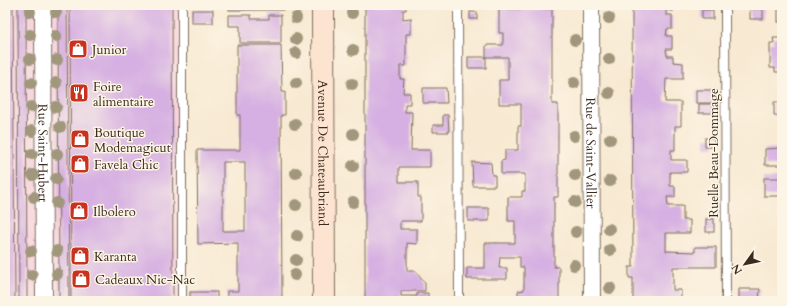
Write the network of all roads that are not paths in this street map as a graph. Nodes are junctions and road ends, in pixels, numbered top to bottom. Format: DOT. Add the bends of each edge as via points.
graph roads {
  1 [pos="43,5"];
  2 [pos="182,5"];
  3 [pos="323,5"];
  4 [pos="458,5"];
  5 [pos="592,5"];
  6 [pos="725,5"];
  7 [pos="44,301"];
  8 [pos="182,301"];
  9 [pos="324,301"];
  10 [pos="459,301"];
  11 [pos="592,301"];
  12 [pos="726,301"];
  1 -- 7 [label="street, Rue Saint-Hubert"];
  2 -- 8 [label="lane"];
  3 -- 9 [label="street, Avenue De Chateaubriand"];
  4 -- 10 [label="lane"];
  5 -- 11 [label="street, Rue de Saint-Vallier"];
  6 -- 12 [label="lane, Ruelle Beau-Dommage"];
}
